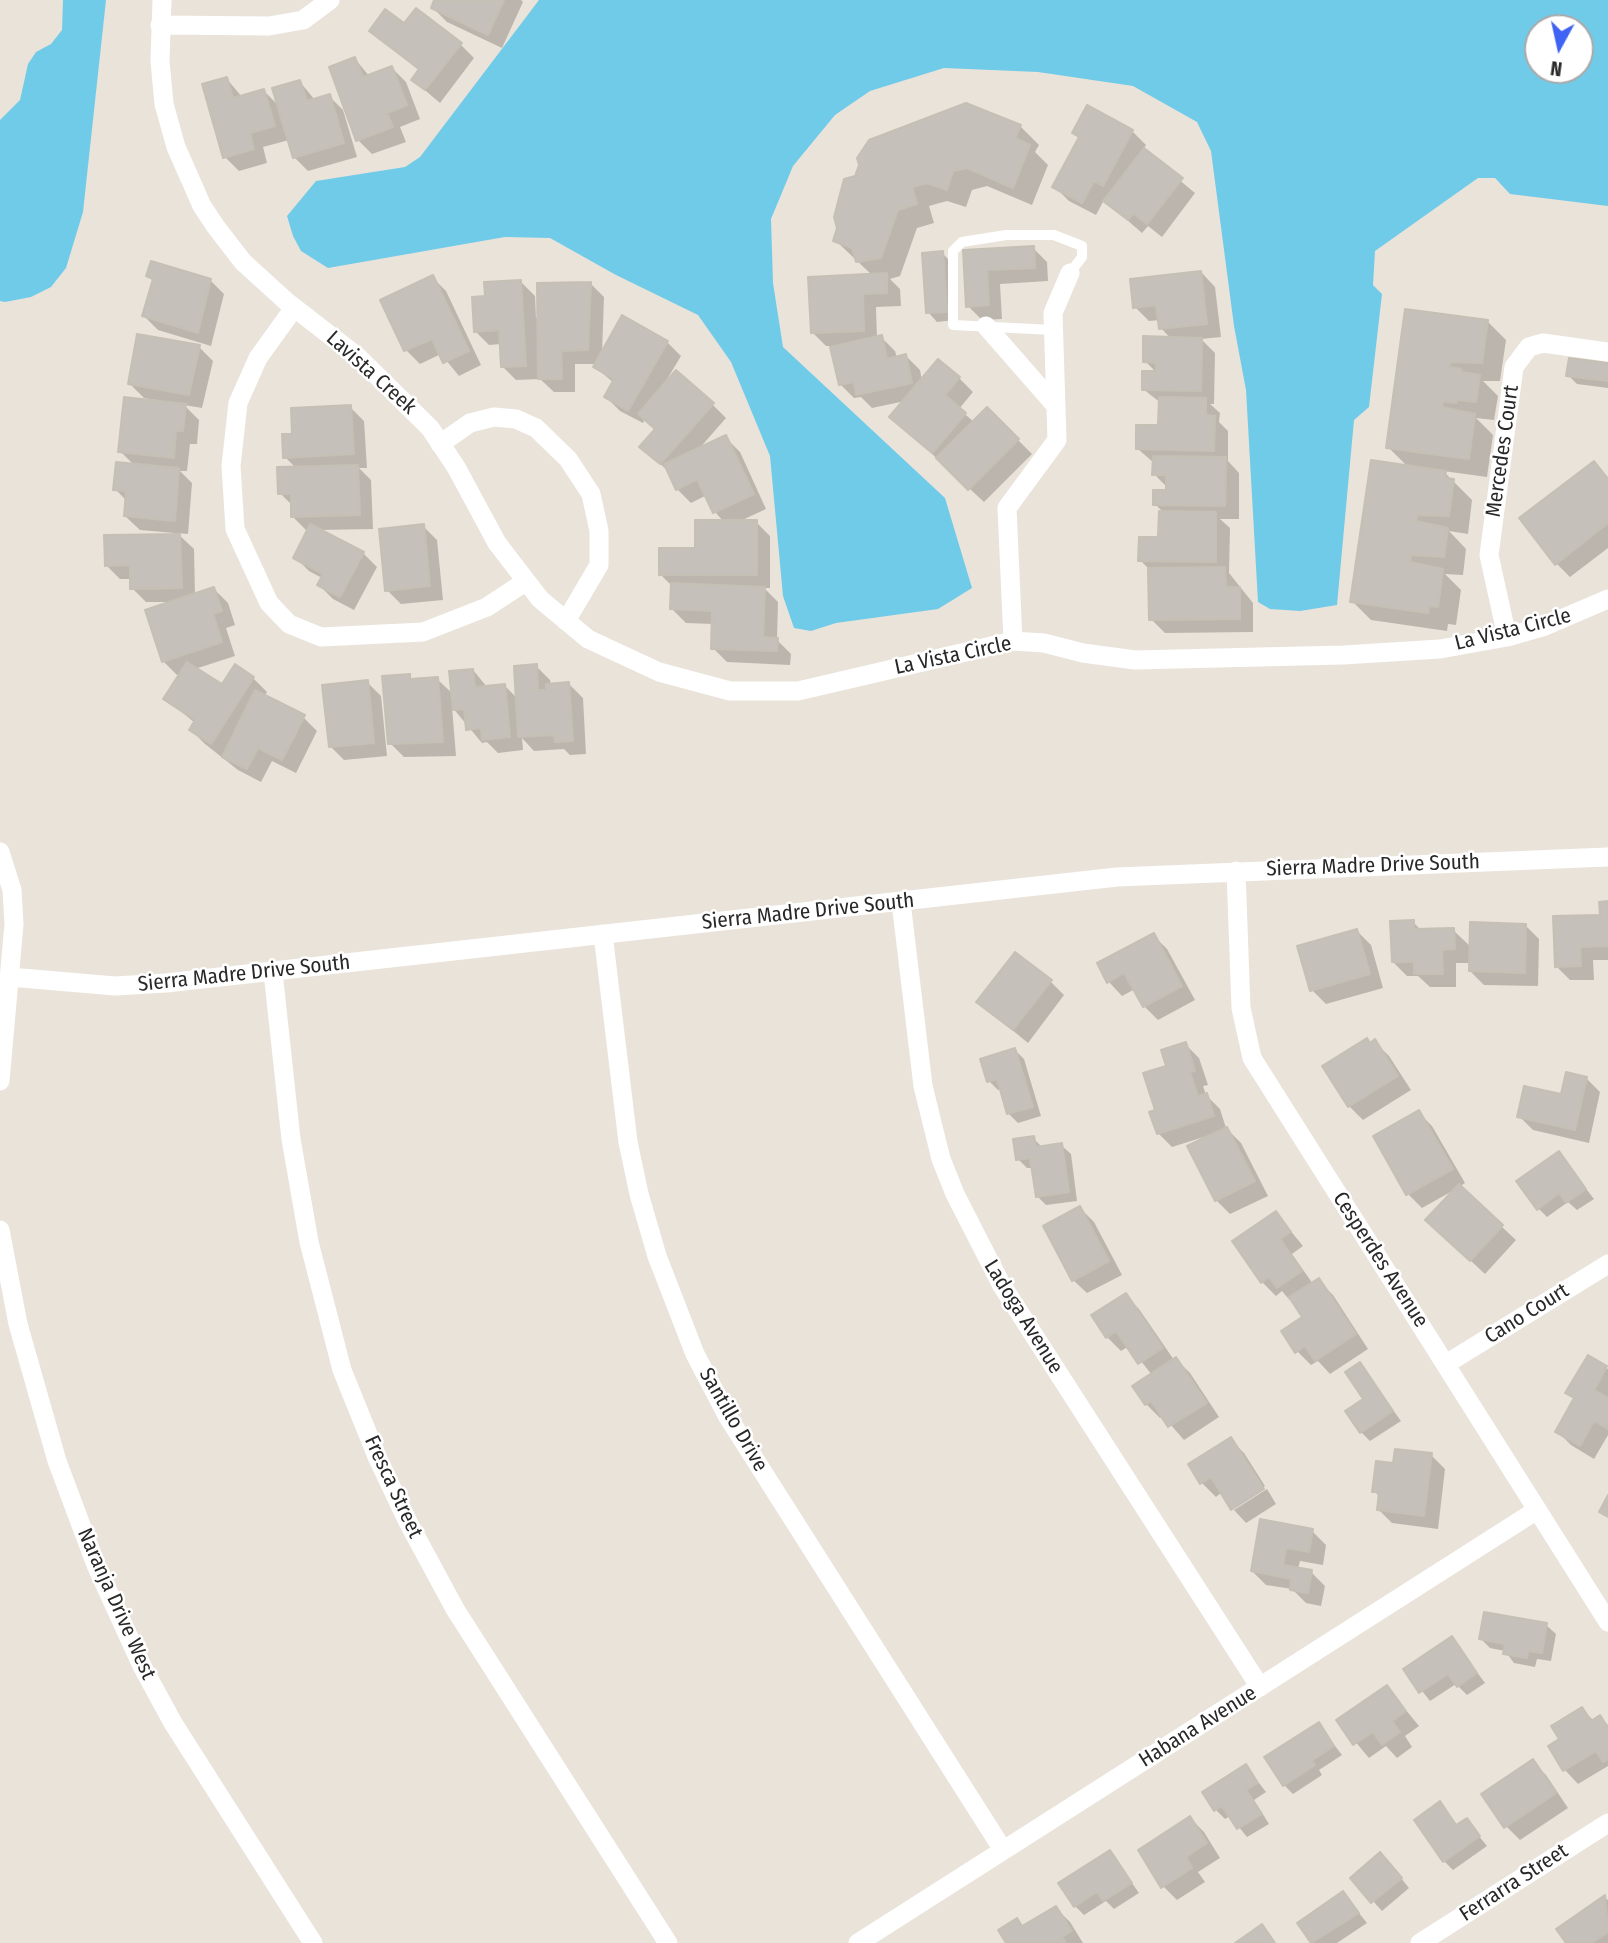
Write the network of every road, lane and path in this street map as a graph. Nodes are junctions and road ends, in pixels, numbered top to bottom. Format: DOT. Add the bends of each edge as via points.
graph roads {
  1 [pos="162,0"];
  2 [pos="330,0"];
  3 [pos="160,25"];
  4 [pos="1070,273"];
  5 [pos="295,308"];
  6 [pos="986,326"];
  7 [pos="1053,330"];
  8 [pos="1608,352"];
  9 [pos="1056,406"];
  10 [pos="440,444"];
  11 [pos="525,582"];
  12 [pos="1608,599"];
  13 [pos="566,621"];
  14 [pos="1507,636"];
  15 [pos="1013,641"];
  16 [pos="0,852"];
  17 [pos="1608,857"];
  18 [pos="1236,871"];
  19 [pos="901,902"];
  20 [pos="603,934"];
  21 [pos="273,972"];
  22 [pos="10,977"];
  23 [pos="0,1081"];
  24 [pos="0,1230"];
  25 [pos="1608,1264"];
  26 [pos="1446,1364"];
  27 [pos="1537,1510"];
  28 [pos="1608,1622"];
  29 [pos="1260,1687"];
  30 [pos="1608,1823"];
  31 [pos="1003,1850"];
  32 [pos="313,1943"];
  33 [pos="668,1943"];
  34 [pos="858,1943"];
  35 [pos="1420,1943"];
  1 -- 3 [label="street"];
  2 -- 3 [label="street" via="303,20 269,26"];
  3 -- 5 [label="street" via="164,104 176,147 202,206 243,262"];
  4 -- 6 [label="lane" via="1082,257 1082,246 1054,235 1006,235 956,245 953,325"];
  4 -- 7 [label="street" via="1053,313"];
  5 -- 10 [label="street, Lavista Creek" via="404,400"];
  5 -- 11 [label="street" via="258,358 238,403 231,466 235,529 269,603 289,624 321,637 423,632 487,607"];
  6 -- 7 [label="lane"];
  6 -- 9 [label="street"];
  7 -- 9 [label="street"];
  8 -- 14 [label="street, Mercedes Court" via="1543,343 1529,347 1514,367 1489,555"];
  9 -- 15 [label="street" via="1057,440 1007,508"];
  10 -- 11 [label="street, La Vista Circle"];
  10 -- 13 [label="street" via="470,423 494,417 516,419 536,428 568,459 591,494 600,531 598,565"];
  11 -- 13 [label="street, La Vista Circle"];
  12 -- 14 [label="street, La Vista Circle" via="1583,612"];
  13 -- 15 [label="street, La Vista Circle" via="588,639 659,672 730,691 798,691"];
  14 -- 15 [label="street, La Vista Circle" via="1426,650 1135,660"];
  16 -- 22 [label="street" via="12,890"];
  17 -- 18 [label="street, Sierra Madre Drive South"];
  18 -- 19 [label="street, Sierra Madre Drive South" via="1116,877"];
  18 -- 26 [label="street, Cesperdes Avenue" via="1241,1008 1252,1058"];
  19 -- 20 [label="street, Sierra Madre Drive South"];
  19 -- 29 [label="street, Ladoga Avenue" via="926,1099 941,1159 967,1220 1000,1284"];
  20 -- 21 [label="street, Sierra Madre Drive South"];
  20 -- 31 [label="street, Santillo Drive" via="636,1181 657,1256 695,1353 728,1417"];
  21 -- 22 [label="street, Sierra Madre Drive South" via="115,986"];
  21 -- 33 [label="street, Fresca Street" via="291,1139 309,1242 342,1370 368,1434 408,1522 456,1609"];
  22 -- 23 [label="street"];
  24 -- 32 [label="street, Naranja Drive West" via="18,1324 53,1449 96,1564 173,1723"];
  25 -- 26 [label="street, Cano Court"];
  26 -- 27 [label="street, Cesperdes Avenue"];
  27 -- 28 [label="street, Cesperdes Avenue"];
  27 -- 29 [label="street, Habana Avenue"];
  29 -- 31 [label="street, Habana Avenue"];
  30 -- 35 [label="street, Ferrarra Street"];
  31 -- 34 [label="street, Habana Avenue"];
}
